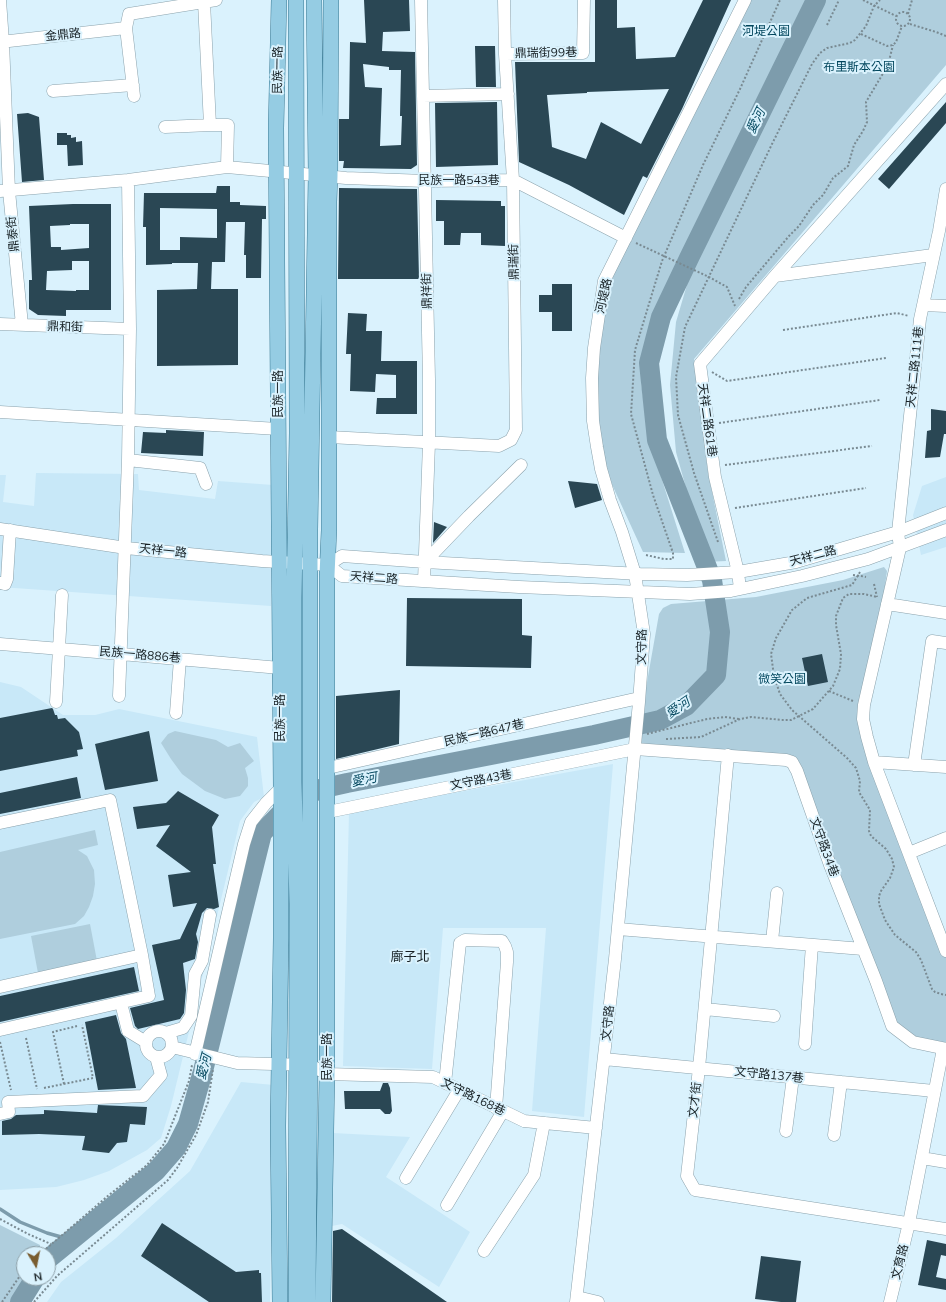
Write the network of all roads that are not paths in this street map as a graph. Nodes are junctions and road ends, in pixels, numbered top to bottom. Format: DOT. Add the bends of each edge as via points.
graph roads {
  1 [pos="0,0"];
  2 [pos="279,0"];
  3 [pos="296,0"];
  4 [pos="314,0"];
  5 [pos="331,0"];
  6 [pos="421,0"];
  7 [pos="504,0"];
  8 [pos="584,0"];
  9 [pos="745,0"];
  10 [pos="212,1"];
  11 [pos="155,4"];
  12 [pos="126,28"];
  13 [pos="2,42"];
  14 [pos="505,54"];
  15 [pos="946,84"];
  16 [pos="53,91"];
  17 [pos="508,94"];
  18 [pos="423,96"];
  19 [pos="210,125"];
  20 [pos="165,127"];
  21 [pos="227,167"];
  22 [pos="277,171"];
  23 [pos="296,173"];
  24 [pos="323,176"];
  25 [pos="128,180"];
  26 [pos="514,180"];
  27 [pos="425,181"];
  28 [pos="946,189"];
  29 [pos="4,191"];
  30 [pos="942,231"];
  31 [pos="626,238"];
  32 [pos="933,254"];
  33 [pos="775,276"];
  34 [pos="923,304"];
  35 [pos="946,306"];
  36 [pos="0,324"];
  37 [pos="22,325"];
  38 [pos="130,329"];
  39 [pos="0,412"];
  40 [pos="129,420"];
  41 [pos="278,429"];
  42 [pos="329,437"];
  43 [pos="429,443"];
  44 [pos="128,460"];
  45 [pos="521,465"];
  46 [pos="206,484"];
  47 [pos="946,513"];
  48 [pos="5,529"];
  49 [pos="946,530"];
  50 [pos="898,532"];
  51 [pos="126,548"];
  52 [pos="900,548"];
  53 [pos="279,562"];
  54 [pos="425,562"];
  55 [pos="294,563"];
  56 [pos="310,564"];
  57 [pos="328,565"];
  58 [pos="732,572"];
  59 [pos="635,574"];
  60 [pos="424,581"];
  61 [pos="0,583"];
  62 [pos="736,590"];
  63 [pos="638,592"];
  64 [pos="62,595"];
  65 [pos="882,600"];
  66 [pos="946,613"];
  67 [pos="946,643"];
  68 [pos="0,644"];
  69 [pos="59,649"];
  70 [pos="121,654"];
  71 [pos="180,659"];
  72 [pos="280,668"];
  73 [pos="119,696"];
  74 [pos="639,700"];
  75 [pos="56,702"];
  76 [pos="176,712"];
  77 [pos="635,747"];
  78 [pos="728,755"];
  79 [pos="310,758"];
  80 [pos="874,762"];
  81 [pos="328,763"];
  82 [pos="914,765"];
  83 [pos="946,767"];
  84 [pos="288,785"];
  85 [pos="328,812"];
  86 [pos="288,819"];
  87 [pos="0,823"];
  88 [pos="946,838"];
  89 [pos="909,853"];
  90 [pos="777,893"];
  91 [pos="210,915"];
  92 [pos="618,929"];
  93 [pos="712,936"];
  94 [pos="772,941"];
  95 [pos="812,945"];
  96 [pos="863,949"];
  97 [pos="946,951"];
  98 [pos="142,955"];
  99 [pos="0,986"];
  100 [pos="121,1003"];
  101 [pos="704,1009"];
  102 [pos="774,1016"];
  103 [pos="0,1030"];
  104 [pos="166,1034"];
  105 [pos="146,1042"];
  106 [pos="805,1044"];
  107 [pos="172,1048"];
  108 [pos="945,1049"];
  109 [pos="194,1054"];
  110 [pos="156,1057"];
  111 [pos="604,1059"];
  112 [pos="279,1065"];
  113 [pos="303,1065"];
  114 [pos="699,1068"];
  115 [pos="327,1074"];
  116 [pos="792,1077"];
  117 [pos="841,1082"];
  118 [pos="445,1083"];
  119 [pos="459,1090"];
  120 [pos="934,1091"];
  121 [pos="500,1110"];
  122 [pos="0,1114"];
  123 [pos="544,1123"];
  124 [pos="596,1128"];
  125 [pos="786,1131"];
  126 [pos="834,1135"];
  127 [pos="326,1141"];
  128 [pos="309,1142"];
  129 [pos="922,1158"];
  130 [pos="946,1162"];
  131 [pos="406,1178"];
  132 [pos="447,1205"];
  133 [pos="279,1220"];
  134 [pos="296,1220"];
  135 [pos="909,1223"];
  136 [pos="946,1229"];
  137 [pos="484,1251"];
  138 [pos="577,1300"];
  139 [pos="280,1302"];
  140 [pos="296,1302"];
  141 [pos="308,1302"];
  142 [pos="323,1302"];
  143 [pos="598,1302"];
  144 [pos="890,1302"];
  1 -- 13 [label="street, 鼎泰街"];
  2 -- 22 [label="main road, 民族一路"];
  3 -- 23 [label="main road, 民族一路"];
  4 -- 24 [label="main road"];
  5 -- 24 [label="main road"];
  6 -- 18 [label="street, 鼎祥街"];
  7 -- 14 [label="street, 鼎瑞街"];
  8 -- 14 [label="street, 鼎瑞街99巷" via="583,53"];
  9 -- 31 [label="street, 河堤路"];
  10 -- 11 [label="street"];
  10 -- 19 [label="street"];
  11 -- 12 [label="street" via="129,14"];
  12 -- 13 [label="street, 金鼎路"];
  12 -- 16 [label="street" via="134,91"];
  13 -- 29 [label="street, 鼎泰街"];
  14 -- 17 [label="street, 鼎瑞街"];
  15 -- 33 [label="street"];
  17 -- 18 [label="street"];
  17 -- 26 [label="street, 鼎瑞街"];
  18 -- 27 [label="street, 鼎祥街"];
  19 -- 20 [label="street"];
  19 -- 21 [label="street" via="228,125"];
  21 -- 22 [label="street, 民族一路543巷"];
  21 -- 25 [label="street, 民族一路543巷"];
  22 -- 23 [label="street, 民族一路543巷"];
  22 -- 41 [label="main road, 民族一路"];
  23 -- 24 [label="street, 民族一路543巷"];
  23 -- 55 [label="main road, 民族一路" via="297,433"];
  24 -- 27 [label="street, 民族一路543巷"];
  24 -- 42 [label="main road" via="329,202"];
  24 -- 56 [label="main road"];
  25 -- 29 [label="street, 民族一路543巷"];
  25 -- 38 [label="street"];
  26 -- 27 [label="street, 民族一路543巷"];
  26 -- 31 [label="street, 民族一路543巷"];
  26 -- 43 [label="street, 鼎瑞街" via="516,430 511,440 499,446"];
  27 -- 43 [label="street, 鼎祥街"];
  28 -- 30 [label="street, 天祥二路111巷"];
  29 -- 37 [label="street, 鼎泰街"];
  30 -- 32 [label="street, 天祥二路111巷"];
  31 -- 59 [label="street, 河堤路" via="604,281 594,348 593,421 601,469"];
  32 -- 33 [label="street"];
  32 -- 34 [label="street, 天祥二路111巷"];
  33 -- 58 [label="street, 天祥二路61巷" via="737,312 700,364 713,467"];
  34 -- 35 [label="street"];
  34 -- 50 [label="street, 天祥二路111巷"];
  36 -- 37 [label="street, 鼎和街"];
  37 -- 38 [label="street, 鼎和街"];
  38 -- 40 [label="street"];
  39 -- 40 [label="street"];
  40 -- 41 [label="street"];
  40 -- 44 [label="street"];
  41 -- 53 [label="main road, 民族一路"];
  42 -- 43 [label="street, 鼎瑞街"];
  42 -- 57 [label="main road"];
  43 -- 54 [label="street, 鼎祥街"];
  44 -- 46 [label="street" via="200,468"];
  44 -- 51 [label="street"];
  45 -- 54 [label="street"];
  47 -- 50 [label="street, 天祥二路"];
  48 -- 51 [label="street, 天祥一路"];
  48 -- 61 [label="street" via="8,579 4,584"];
  49 -- 52 [label="street, 天祥二路"];
  50 -- 52 [label="street, 天祥二路111巷"];
  50 -- 58 [label="street, 天祥二路" via="796,562"];
  51 -- 53 [label="street, 天祥一路"];
  51 -- 70 [label="street"];
  52 -- 62 [label="street, 天祥二路" via="802,576"];
  52 -- 65 [label="street"];
  53 -- 55 [label="street, 天祥一路"];
  53 -- 72 [label="main road, 民族一路"];
  54 -- 57 [label="street, 天祥二路" via="342,556"];
  54 -- 59 [label="street, 天祥二路"];
  54 -- 60 [label="street, 鼎祥街"];
  55 -- 56 [label="street, 天祥一路"];
  55 -- 84 [label="main road, 民族一路"];
  56 -- 57 [label="street, 天祥一路"];
  56 -- 79 [label="main road"];
  57 -- 60 [label="street, 天祥二路" via="342,576"];
  57 -- 81 [label="main road"];
  58 -- 59 [label="street, 天祥二路" via="687,575"];
  58 -- 62 [label="street, 天祥二路61巷"];
  59 -- 63 [label="street, 河堤路"];
  60 -- 63 [label="street, 天祥二路"];
  62 -- 63 [label="street, 天祥二路" via="690,594"];
  63 -- 74 [label="street, 文守路" via="644,634"];
  64 -- 69 [label="street"];
  65 -- 66 [label="street"];
  65 -- 80 [label="street" via="863,719"];
  67 -- 82 [label="street" via="932,641"];
  68 -- 69 [label="street, 民族一路886巷"];
  69 -- 70 [label="street, 民族一路886巷"];
  69 -- 75 [label="street"];
  70 -- 71 [label="street, 民族一路886巷"];
  70 -- 73 [label="street"];
  71 -- 72 [label="street, 民族一路886巷"];
  71 -- 76 [label="street"];
  72 -- 84 [label="main road, 民族一路"];
  74 -- 77 [label="street, 文守路"];
  74 -- 81 [label="street, 民族一路647巷"];
  77 -- 78 [label="street, 文守路34巷"];
  77 -- 85 [label="street, 文守路43巷"];
  77 -- 92 [label="street, 文守路"];
  78 -- 93 [label="street, 文才街"];
  78 -- 96 [label="street, 文守路34巷" via="792,762"];
  79 -- 81 [label="main road"];
  79 -- 113 [label="main road, 民族一路"];
  80 -- 82 [label="street"];
  80 -- 89 [label="street"];
  81 -- 85 [label="main road, 民族一路"];
  82 -- 83 [label="street"];
  84 -- 86 [label="main road"];
  84 -- 109 [label="street" via="266,803 251,822"];
  85 -- 115 [label="main road, 民族一路"];
  86 -- 112 [label="main road"];
  86 -- 113 [label="main road, 民族一路" via="297,904"];
  87 -- 98 [label="street" via="110,800"];
  88 -- 89 [label="street"];
  89 -- 97 [label="street"];
  90 -- 94 [label="street"];
  91 -- 104 [label="street" via="202,961 195,974 191,1016 182,1028"];
  92 -- 93 [label="street"];
  92 -- 111 [label="street, 文守路"];
  93 -- 94 [label="street"];
  93 -- 101 [label="street, 文才街"];
  94 -- 95 [label="street"];
  95 -- 96 [label="street"];
  95 -- 106 [label="street"];
  96 -- 108 [label="street, 文守路34巷" via="892,1026 913,1042"];
  98 -- 99 [label="street"];
  98 -- 100 [label="street" via="150,996"];
  100 -- 103 [label="street"];
  100 -- 105 [label="street" via="128,1031"];
  101 -- 102 [label="street"];
  101 -- 114 [label="street, 文才街"];
  104 -- 105 [label="street" via="154,1032"];
  104 -- 107 [label="street" via="171,1040"];
  105 -- 110 [label="street" via="150,1053"];
  107 -- 109 [label="street, 文守路168巷"];
  107 -- 110 [label="street" via="168,1054"];
  108 -- 120 [label="street, 文育路"];
  109 -- 112 [label="street, 文守路168巷" via="237,1063"];
  110 -- 122 [label="street" via="161,1075 143,1096 8,1102 9,1112"];
  111 -- 114 [label="street, 文守路137巷"];
  111 -- 124 [label="street, 文守路"];
  112 -- 113 [label="street, 文守路168巷"];
  112 -- 133 [label="main road"];
  113 -- 115 [label="street, 文守路168巷"];
  113 -- 128 [label="main road, 民族一路"];
  113 -- 134 [label="main road, 民族一路"];
  114 -- 116 [label="street, 文守路137巷"];
  114 -- 135 [label="street, 文才街" via="687,1176 695,1190"];
  115 -- 118 [label="street, 文守路168巷" via="433,1077"];
  115 -- 127 [label="main road, 民族一路"];
  116 -- 117 [label="street, 文守路137巷"];
  116 -- 125 [label="street"];
  117 -- 120 [label="street, 文守路137巷"];
  117 -- 126 [label="street"];
  118 -- 119 [label="street, 文守路168巷"];
  118 -- 121 [label="street" via="460,943 465,940 502,941 507,952 507,962"];
  119 -- 121 [label="street, 文守路168巷"];
  119 -- 131 [label="street"];
  120 -- 129 [label="street, 文育路"];
  121 -- 123 [label="street, 文守路168巷" via="524,1121"];
  121 -- 132 [label="street"];
  123 -- 124 [label="street, 文守路168巷"];
  123 -- 137 [label="street" via="534,1176"];
  124 -- 138 [label="street, 文守路"];
  127 -- 128 [label="main road"];
  127 -- 142 [label="main road, 民族一路"];
  128 -- 141 [label="main road, 民族一路"];
  129 -- 130 [label="street"];
  129 -- 135 [label="street, 文育路"];
  133 -- 134 [label="main road"];
  133 -- 139 [label="main road"];
  134 -- 140 [label="main road, 民族一路"];
  135 -- 136 [label="street, 文才街"];
  135 -- 144 [label="street, 文育路"];
  138 -- 143 [label="street"];
}
